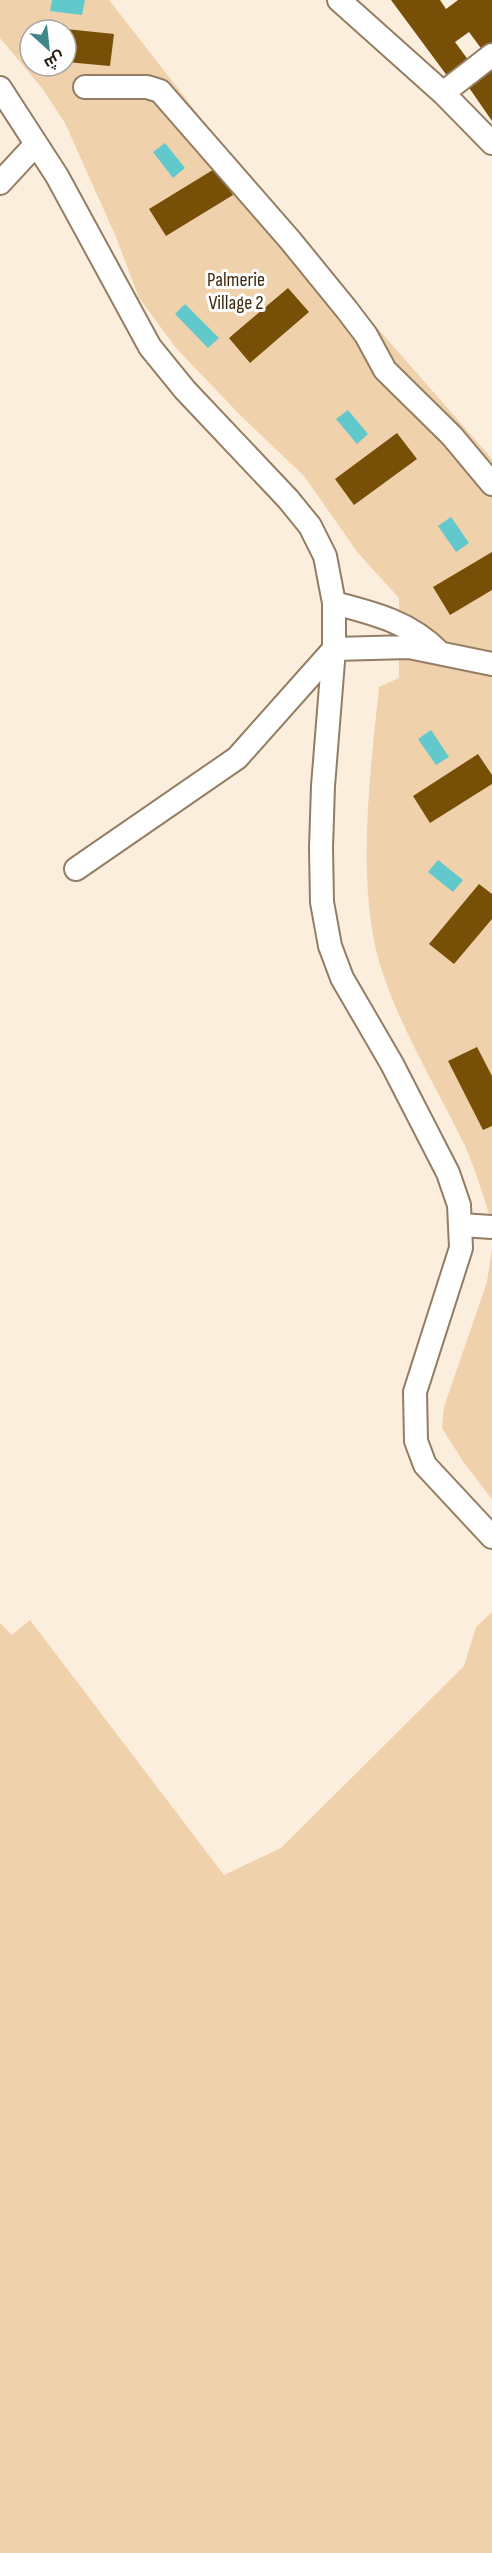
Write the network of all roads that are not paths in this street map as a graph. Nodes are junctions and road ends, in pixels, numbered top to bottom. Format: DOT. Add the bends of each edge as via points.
graph roads {
  1 [pos="339,0"];
  2 [pos="492,55"];
  3 [pos="85,87"];
  4 [pos="0,88"];
  5 [pos="443,93"];
  6 [pos="492,143"];
  7 [pos="36,144"];
  8 [pos="0,183"];
  9 [pos="492,484"];
  10 [pos="334,603"];
  11 [pos="334,649"];
  12 [pos="439,652"];
  13 [pos="492,664"];
  14 [pos="76,869"];
  15 [pos="461,1225"];
  16 [pos="492,1227"];
  17 [pos="492,1538"];
  1 -- 5 [label="street"];
  2 -- 5 [label="street"];
  3 -- 9 [label="street" via="147,87 160,92 347,310 385,370 452,436"];
  4 -- 7 [label="street"];
  5 -- 6 [label="street"];
  7 -- 8 [label="street"];
  7 -- 10 [label="street" via="150,347 310,526 325,556"];
  10 -- 11 [label="street"];
  10 -- 12 [label="street" via="399,622"];
  11 -- 12 [label="street" via="399,647"];
  11 -- 14 [label="street" via="237,758"];
  11 -- 15 [label="street" via="321,848 322,902 330,946 342,978 448,1173"];
  12 -- 13 [label="street"];
  15 -- 16 [label="street"];
  15 -- 17 [label="street" via="461,1248 415,1392 415,1429 425,1465"];
}
